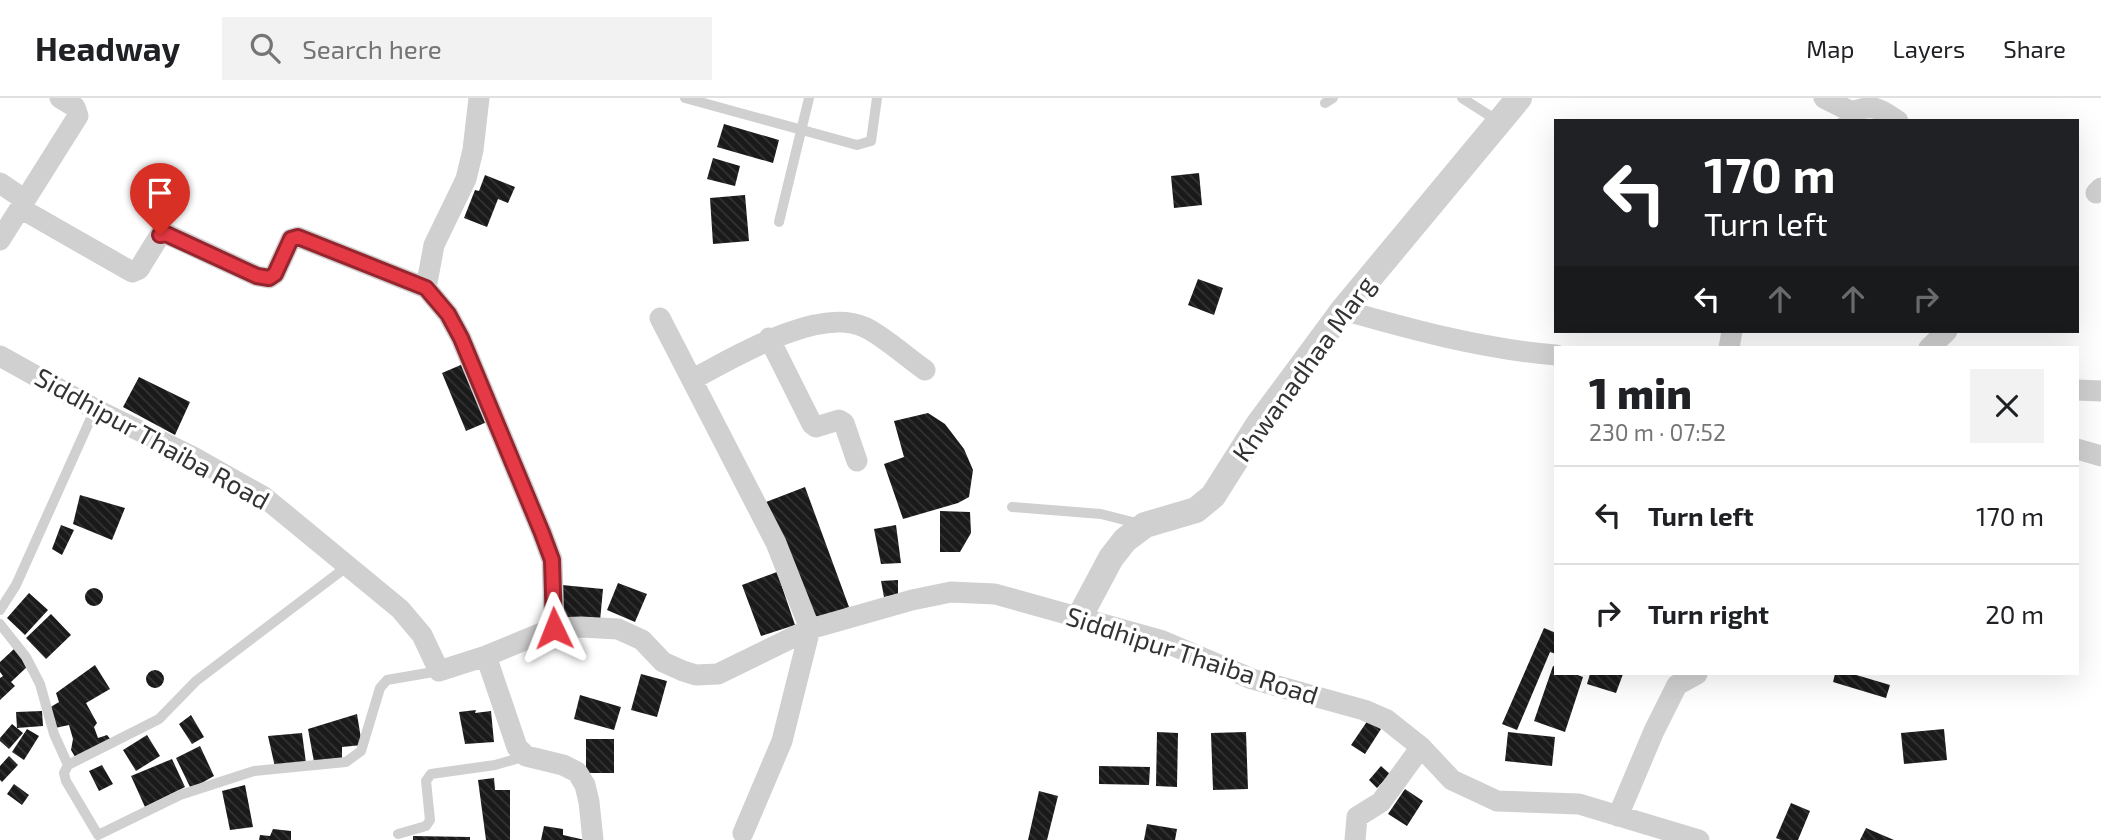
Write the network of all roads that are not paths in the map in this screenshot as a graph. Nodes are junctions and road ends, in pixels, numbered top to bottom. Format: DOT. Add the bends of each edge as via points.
graph roads {
  1 [pos="60,98"];
  2 [pos="479,98"];
  3 [pos="685,98"];
  4 [pos="809,98"];
  5 [pos="877,98"];
  6 [pos="1462,98"];
  7 [pos="1519,98"];
  8 [pos="1824,98"];
  9 [pos="1850,116"];
  10 [pos="1895,119"];
  11 [pos="1498,121"];
  12 [pos="801,129"];
  13 [pos="0,183"];
  14 [pos="23,204"];
  15 [pos="779,222"];
  16 [pos="0,240"];
  17 [pos="426,288"];
  18 [pos="1343,310"];
  19 [pos="660,318"];
  20 [pos="1945,333"];
  21 [pos="769,338"];
  22 [pos="1931,346"];
  23 [pos="1554,355"];
  24 [pos="0,356"];
  25 [pos="925,370"];
  26 [pos="693,379"];
  27 [pos="2079,390"];
  28 [pos="2101,391"];
  29 [pos="95,409"];
  30 [pos="2079,450"];
  31 [pos="2101,456"];
  32 [pos="857,461"];
  33 [pos="1012,507"];
  34 [pos="1145,525"];
  35 [pos="349,565"];
  36 [pos="0,610"];
  37 [pos="1079,618"];
  38 [pos="0,624"];
  39 [pos="554,628"];
  40 [pos="810,629"];
  41 [pos="486,656"];
  42 [pos="439,671"];
  43 [pos="1695,675"];
  44 [pos="1421,747"];
  45 [pos="526,756"];
  46 [pos="68,765"];
  47 [pos="1618,816"];
  48 [pos="743,833"];
  49 [pos="398,834"];
  50 [pos="593,840"];
  51 [pos="1355,840"];
  52 [pos="1699,840"];
  1 -- 14 [label="street" via="75,107 78,116"];
  2 -- 17 [label="street" via="466,179 434,245"];
  3 -- 12 [label="lane"];
  4 -- 12 [label="lane"];
  5 -- 12 [label="lane" via="871,141 857,145"];
  6 -- 11 [label="lane"];
  7 -- 11 [label="street, Khwanadhaa Marg"];
  8 -- 9 [label="street"];
  9 -- 10 [label="street" via="1864,107 1878,108"];
  11 -- 18 [label="street, Khwanadhaa Marg"];
  12 -- 15 [label="lane"];
  13 -- 14 [label="street"];
  14 -- 16 [label="street"];
  14 -- 17 [label="street" via="132,272 139,269 160,235 166,234 269,278 291,239 298,237"];
  17 -- 39 [label="street" via="461,338 542,533 552,560"];
  18 -- 23 [label="street" via="1508,351"];
  18 -- 34 [label="street, Khwanadhaa Marg" via="1258,425 1213,496 1196,510"];
  19 -- 26 [label="street"];
  20 -- 22 [label="street"];
  21 -- 25 [label="street" via="829,321 863,326"];
  21 -- 26 [label="street"];
  21 -- 32 [label="street" via="812,424 844,423"];
  24 -- 29 [label="street, Siddhipur Thaiba Road"];
  26 -- 40 [label="street" via="776,542"];
  27 -- 28 [label="street"];
  29 -- 35 [label="street, Siddhipur Thaiba Road" via="264,497"];
  29 -- 36 [label="lane"];
  30 -- 31 [label="street"];
  33 -- 34 [label="lane" via="1101,514"];
  34 -- 37 [label="street, Khwanadhaa Marg" via="1111,558"];
  35 -- 42 [label="street, Siddhipur Thaiba Road" via="400,609 422,635"];
  35 -- 46 [label="lane" via="196,681 159,719"];
  37 -- 40 [label="street, Siddhipur Thaiba Road" via="995,594 951,592"];
  37 -- 44 [label="street, Siddhipur Thaiba Road" via="1160,640 1252,678 1364,710 1387,720"];
  38 -- 46 [label="lane" via="40,684"];
  39 -- 40 [label="street, Siddhipur Thaiba Road" via="618,629 642,640 663,662 696,675 718,674"];
  39 -- 41 [label="street, Siddhipur Thaiba Road"];
  40 -- 48 [label="street" via="782,741"];
  41 -- 42 [label="street, Siddhipur Thaiba Road"];
  41 -- 45 [label="street" via="517,747"];
  42 -- 46 [label="lane" via="387,680 380,688 361,751 346,762 254,771 180,795 98,835 66,781"];
  43 -- 47 [label="street" via="1677,685"];
  44 -- 47 [label="street, Siddhipur Thaiba Road" via="1452,780 1497,801 1579,804"];
  44 -- 51 [label="street" via="1381,802 1357,817"];
  45 -- 49 [label="lane" via="430,774 426,781 430,820 426,826"];
  45 -- 50 [label="street" via="578,772 589,802"];
  47 -- 52 [label="street, Siddhipur Thaiba Road"];
}
